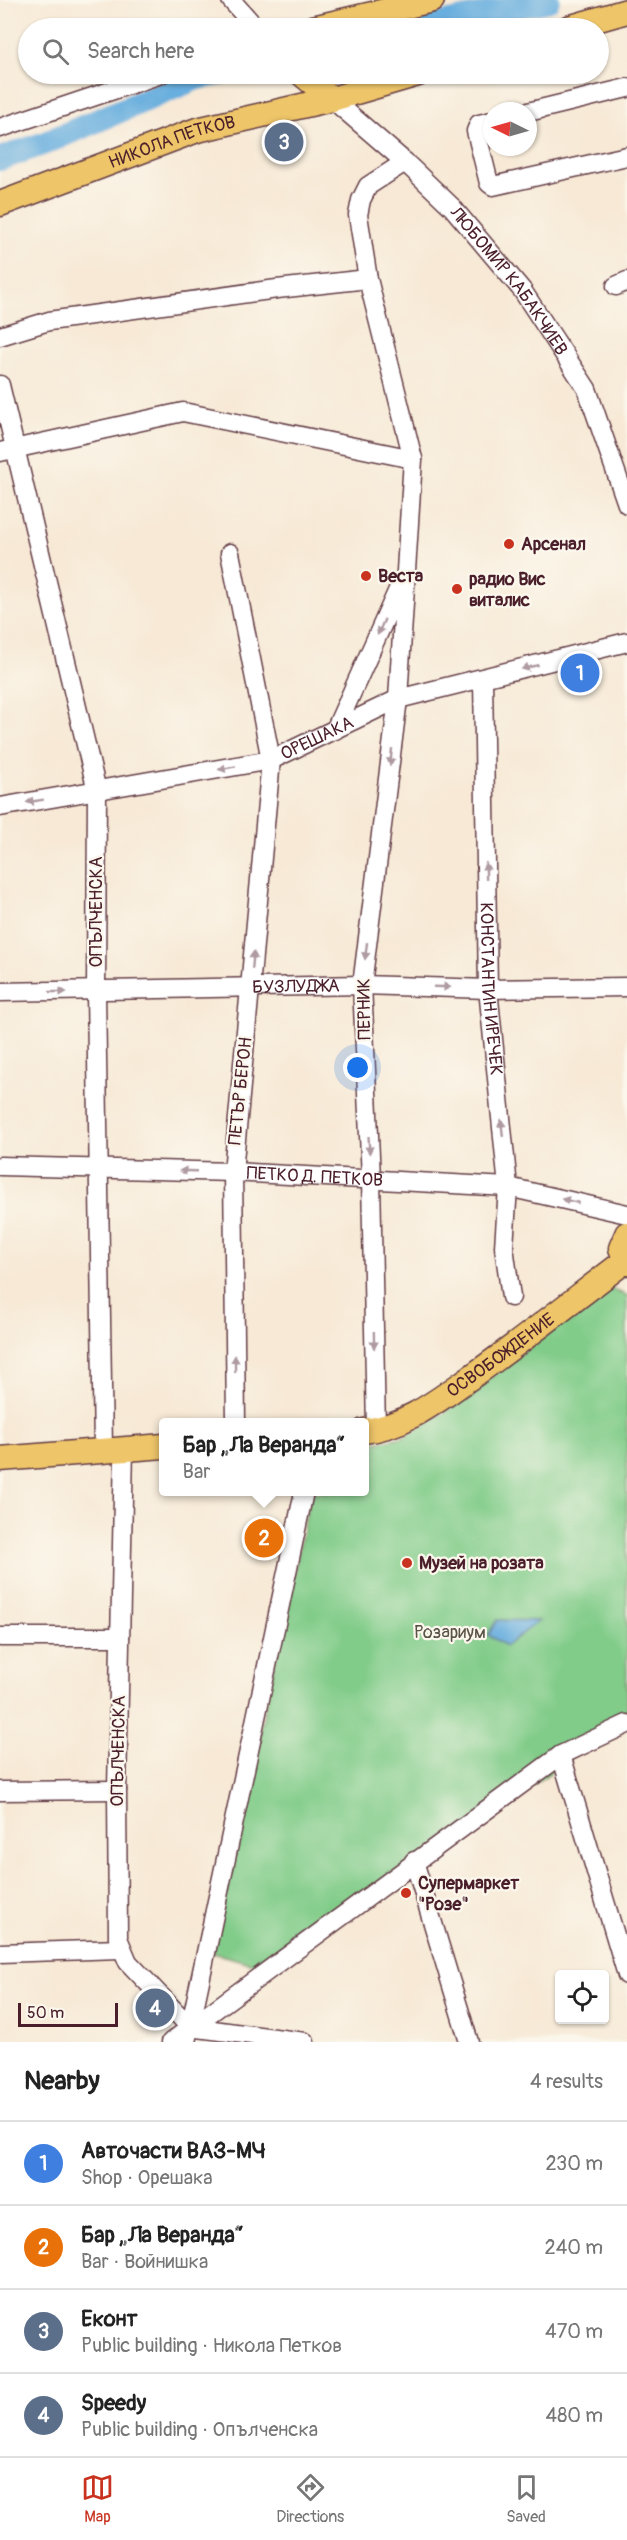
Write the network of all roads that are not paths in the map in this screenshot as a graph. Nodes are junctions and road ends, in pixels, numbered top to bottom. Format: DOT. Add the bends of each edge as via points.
graph roads {
  1 [pos="231,0"];
  2 [pos="432,0"];
  3 [pos="627,11"];
  4 [pos="247,18"];
  5 [pos="356,18"];
  6 [pos="603,18"];
  7 [pos="131,84"];
  8 [pos="313,84"];
  9 [pos="384,84"];
  10 [pos="627,88"];
  11 [pos="332,99"];
  12 [pos="537,110"];
  13 [pos="483,123"];
  14 [pos="0,128"];
  15 [pos="627,156"];
  16 [pos="405,162"];
  17 [pos="0,204"];
  18 [pos="368,279"];
  19 [pos="0,336"];
  20 [pos="0,385"];
  21 [pos="7,451"];
  22 [pos="412,459"];
  23 [pos="627,504"];
  24 [pos="230,553"];
  25 [pos="405,573"];
  26 [pos="627,642"];
  27 [pos="483,679"];
  28 [pos="398,699"];
  29 [pos="335,730"];
  30 [pos="271,760"];
  31 [pos="97,791"];
  32 [pos="0,807"];
  33 [pos="362,985"];
  34 [pos="627,987"];
  35 [pos="250,988"];
  36 [pos="488,988"];
  37 [pos="0,992"];
  38 [pos="96,992"];
  39 [pos="0,1166"];
  40 [pos="99,1168"];
  41 [pos="233,1172"];
  42 [pos="371,1178"];
  43 [pos="508,1187"];
  44 [pos="627,1214"];
  45 [pos="627,1234"];
  46 [pos="626,1262"];
  47 [pos="511,1297"];
  48 [pos="236,1418"];
  49 [pos="370,1430"];
  50 [pos="159,1446"];
  51 [pos="113,1449"];
  52 [pos="0,1459"];
  53 [pos="303,1496"];
  54 [pos="0,1637"];
  55 [pos="120,1637"];
  56 [pos="627,1724"];
  57 [pos="561,1755"];
  58 [pos="117,1790"];
  59 [pos="0,1791"];
  60 [pos="414,1861"];
  61 [pos="120,1949"];
  62 [pos="0,1953"];
  63 [pos="627,1975"];
  64 [pos="188,2034"];
  65 [pos="171,2042"];
  66 [pos="305,2042"];
  67 [pos="469,2042"];
  1 -- 4 [label="street"];
  2 -- 5 [label="main road"];
  3 -- 6 [label="main road"];
  7 -- 14 [label="street"];
  8 -- 11 [label="main road"];
  9 -- 11 [label="main road, НИКОЛА ПЕТКОВ"];
  10 -- 12 [label="street"];
  11 -- 16 [label="street, ЛЮБОМИР КАБАКЧИЕВ"];
  11 -- 17 [label="main road, НИКОЛА ПЕТКОВ" via="197,130"];
  13 -- 15 [label="street" via="476,131 493,186"];
  16 -- 18 [label="street, ПЕРНИК" via="368,186 361,200 358,215"];
  16 -- 23 [label="street, ЛЮБОМИР КАБАКЧИЕВ" via="452,207 522,290 587,389"];
  18 -- 19 [label="street" via="49,321"];
  18 -- 22 [label="street, ПЕРНИК"];
  20 -- 21 [label="street, ОПЪЛЧЕНСКА"];
  21 -- 22 [label="street" via="183,412"];
  21 -- 31 [label="street, ОПЪЛЧЕНСКА"];
  22 -- 25 [label="street, ПЕРНИК"];
  24 -- 30 [label="street, ПЕТЪР БЕРОН"];
  25 -- 28 [label="street, ПЕРНИК"];
  25 -- 29 [label="street, one-way"];
  26 -- 27 [label="street, ОРЕШАКА, one-way"];
  27 -- 28 [label="street, ОРЕШАКА"];
  36 -- 27 [label="street, КОНСТАНТИН ИРЕЧЕК, one-way"];
  28 -- 29 [label="street, ОРЕШАКА"];
  28 -- 33 [label="street, ПЕРНИК, one-way"];
  29 -- 30 [label="street, ОРЕШАКА"];
  30 -- 31 [label="street, ОРЕШАКА, one-way"];
  35 -- 30 [label="street, ПЕТЪР БЕРОН, one-way"];
  31 -- 32 [label="street, ОРЕШАКА, one-way"];
  31 -- 38 [label="street, ОПЪЛЧЕНСКА"];
  33 -- 35 [label="street, БУЗЛУДЖА"];
  33 -- 36 [label="street, БУЗЛУДЖА, one-way"];
  33 -- 42 [label="street, ПЕРНИК, one-way"];
  34 -- 36 [label="street, БУЗЛУДЖА"];
  35 -- 38 [label="street, БУЗЛУДЖА"];
  35 -- 41 [label="street, ПЕТЪР БЕРОН"];
  43 -- 36 [label="street, КОНСТАНТИН ИРЕЧЕК, one-way"];
  37 -- 38 [label="street, БУЗЛУДЖА, one-way"];
  38 -- 40 [label="street, ОПЪЛЧЕНСКА"];
  39 -- 40 [label="street, ПЕТКО Д. ПЕТКОВ"];
  41 -- 40 [label="street, ПЕТКО Д. ПЕТКОВ, one-way"];
  40 -- 51 [label="street, ОПЪЛЧЕНСКА"];
  41 -- 42 [label="street, ПЕТКО Д. ПЕТКОВ"];
  48 -- 41 [label="street, ПЕТЪР БЕРОН, one-way"];
  42 -- 43 [label="street, ПЕТКО Д. ПЕТКОВ"];
  42 -- 49 [label="street, ПЕРНИК, one-way"];
  44 -- 43 [label="street, ПЕТКО Д. ПЕТКОВ, one-way"];
  43 -- 47 [label="street, КОНСТАНТИН ИРЕЧЕК" via="504,1247"];
  45 -- 46 [label="main road" via="621,1248"];
  46 -- 49 [label="main road, ОСВОБОЖДЕНИЕ" via="436,1401 405,1419"];
  50 -- 51 [label="main road"];
  51 -- 52 [label="main road"];
  51 -- 55 [label="street, ОПЪЛЧЕНСКА"];
  53 -- 64 [label="street"];
  54 -- 55 [label="street"];
  55 -- 58 [label="street, ОПЪЛЧЕНСКА"];
  56 -- 57 [label="street"];
  57 -- 60 [label="street"];
  57 -- 63 [label="street"];
  58 -- 59 [label="street"];
  58 -- 61 [label="street, ОПЪЛЧЕНСКА"];
  60 -- 64 [label="street"];
  60 -- 67 [label="street"];
  61 -- 62 [label="street"];
  61 -- 64 [label="street"];
  64 -- 65 [label="street"];
  64 -- 66 [label="street"];
}
